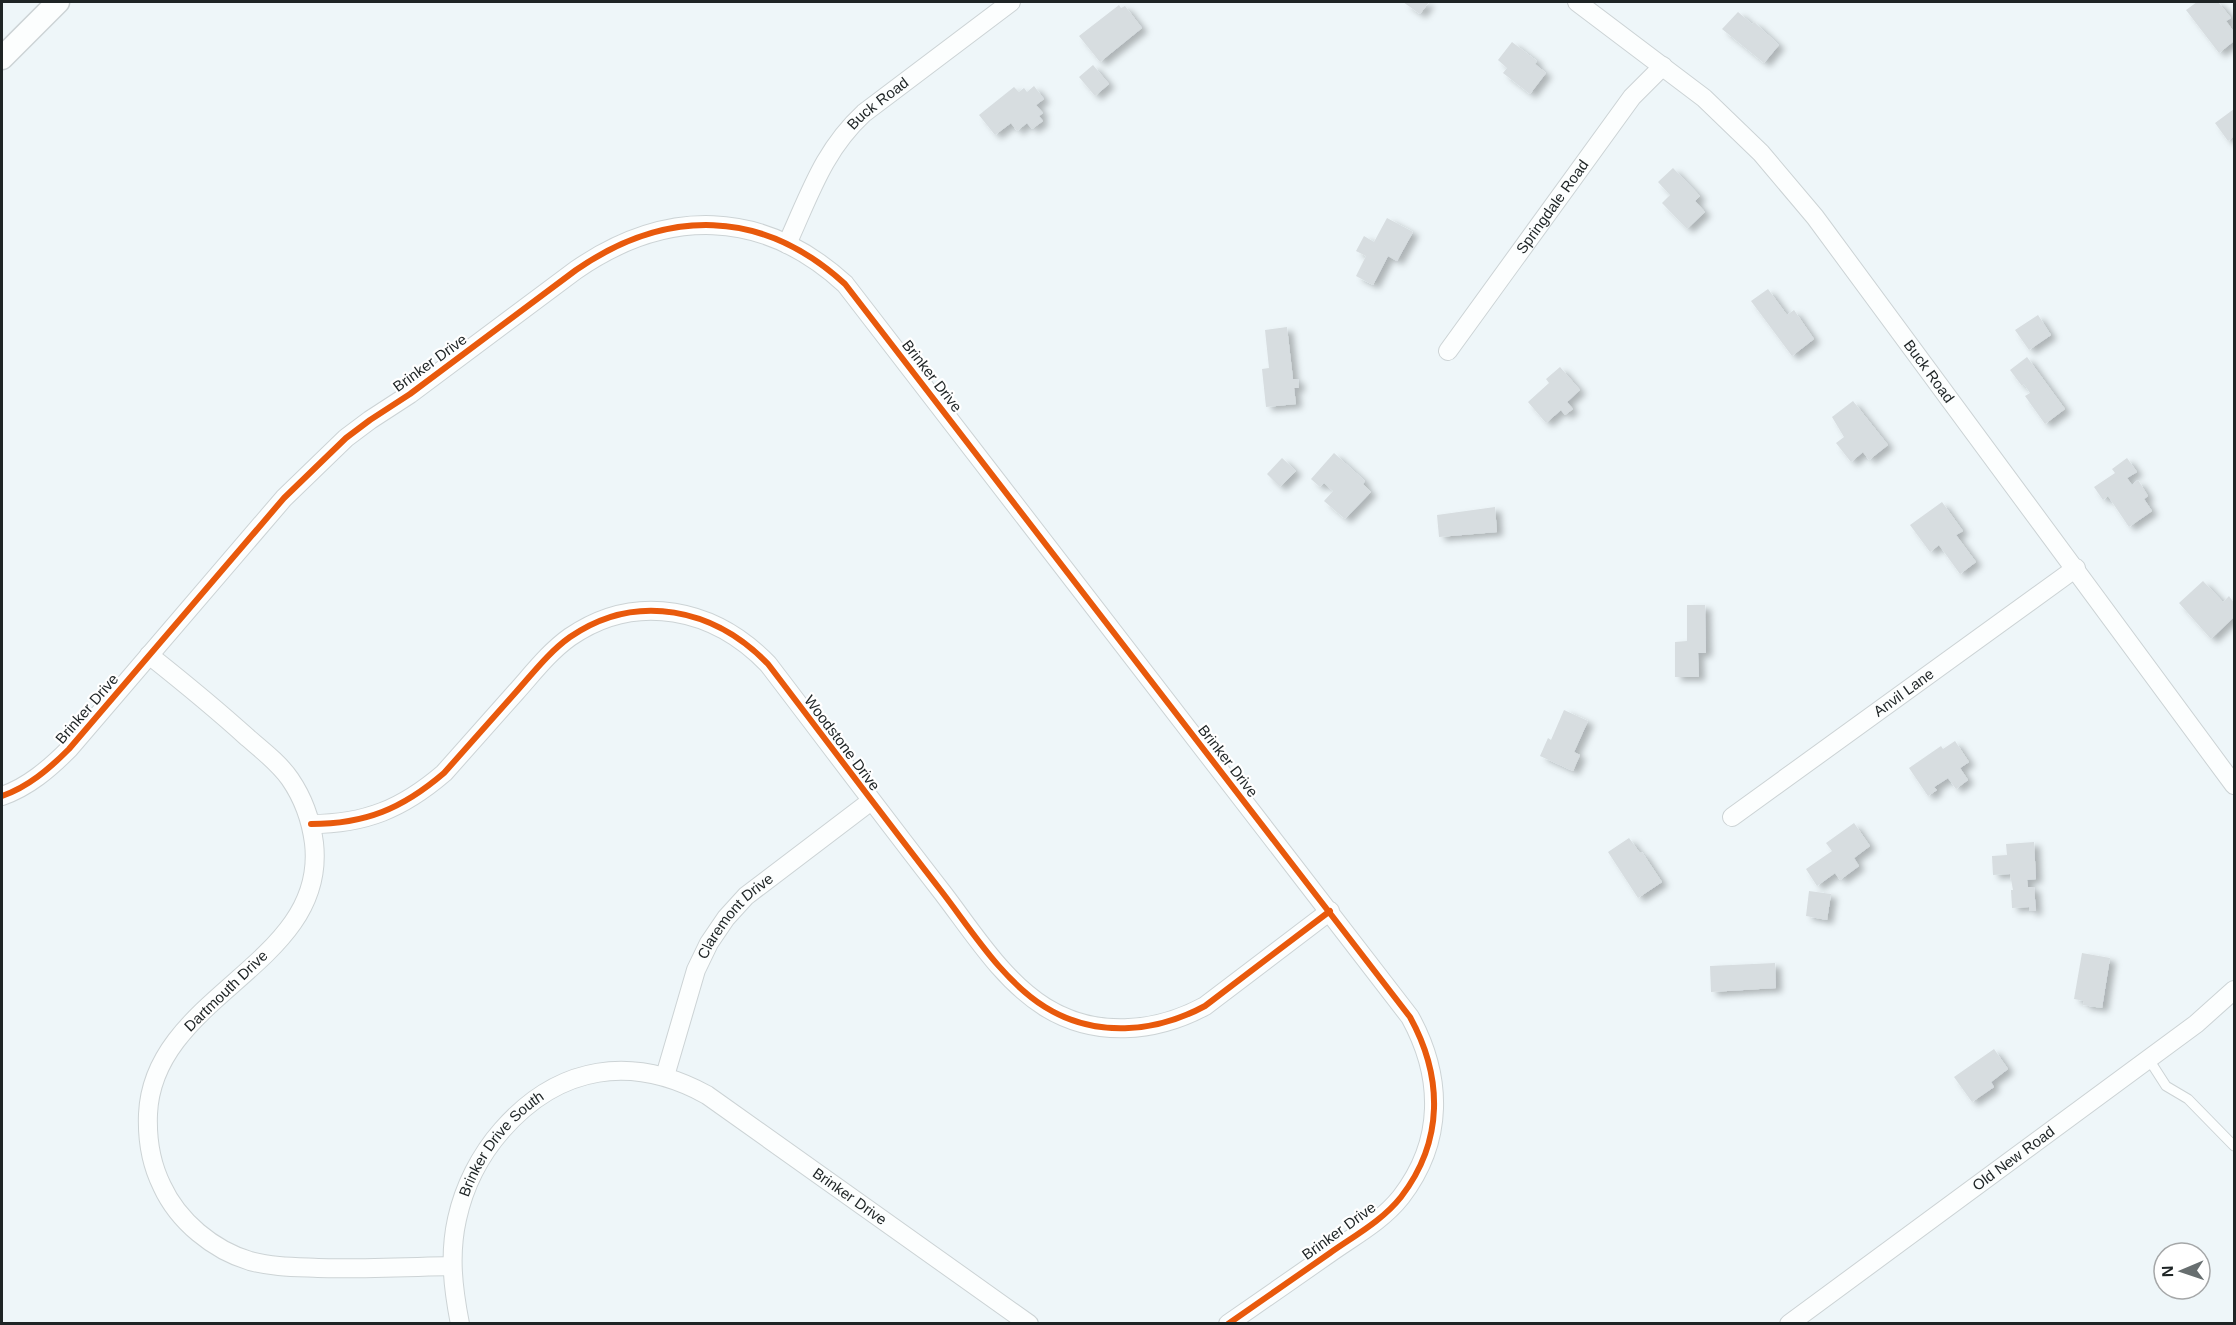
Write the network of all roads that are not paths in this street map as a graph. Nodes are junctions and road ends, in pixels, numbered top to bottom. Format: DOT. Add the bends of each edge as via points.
graph roads {
  1 [pos="58,2"];
  2 [pos="1011,2"];
  3 [pos="1577,2"];
  4 [pos="2,58"];
  5 [pos="1663,66"];
  6 [pos="787,244"];
  7 [pos="1448,351"];
  8 [pos="2076,568"];
  9 [pos="149,655"];
  10 [pos="2235,785"];
  11 [pos="2,796"];
  12 [pos="871,801"];
  13 [pos="1732,817"];
  14 [pos="311,824"];
  15 [pos="1330,911"];
  16 [pos="2235,990"];
  17 [pos="2148,1058"];
  18 [pos="665,1076"];
  19 [pos="2235,1146"];
  20 [pos="452,1266"];
  21 [pos="460,1323"];
  22 [pos="1029,1323"];
  23 [pos="1228,1323"];
  24 [pos="1790,1323"];
  1 -- 4 [label="street"];
  2 -- 6 [label="street, Buck Road" via="846,130 831,149"];
  3 -- 5 [label="street, Buck Road"];
  5 -- 7 [label="street, Springdale Road" via="1632,97"];
  5 -- 8 [label="street, Buck Road" via="1704,98 1761,153 1815,217"];
  6 -- 9 [label="street, Brinker Drive" via="761,234 706,225 651,232 600,254 346,438 284,498"];
  6 -- 15 [label="street, Brinker Drive" via="812,257 844,284"];
  8 -- 10 [label="street, Buck Road"];
  8 -- 13 [label="street, Anvil Lane"];
  9 -- 11 [label="street, Brinker Drive" via="51,767"];
  9 -- 14 [label="street, Dartmouth Drive" via="277,764 303,801"];
  12 -- 14 [label="street, Woodstone Drive" via="754,649 710,622 649,611 598,622 571,636 550,653 444,773 405,803 359,820"];
  12 -- 15 [label="street, Woodstone Drive" via="1017,984 1054,1012 1094,1026 1146,1027 1186,1016 1205,1006"];
  12 -- 18 [label="street, Claremont Drive" via="746,896 726,918 696,970"];
  14 -- 20 [label="street, Dartmouth Drive" via="313,873 304,907 262,958 184,1030 158,1071 147,1129 157,1177 177,1211 195,1231 220,1248 249,1260 280,1267 337,1269"];
  15 -- 23 [label="street, Brinker Drive" via="1420,1036 1433,1077 1434,1120 1430,1140 1418,1170 1386,1213"];
  16 -- 17 [label="street, Old New Road"];
  17 -- 19 [label="lane" via="2166,1086 2188,1099"];
  17 -- 24 [label="street, Old New Road"];
  18 -- 20 [label="street, Brinker Drive South" via="611,1071 589,1074 558,1084 533,1100 493,1141 465,1191 457,1219"];
  18 -- 22 [label="street, Brinker Drive" via="707,1095"];
  20 -- 21 [label="street, Brinker Drive South"];
}
